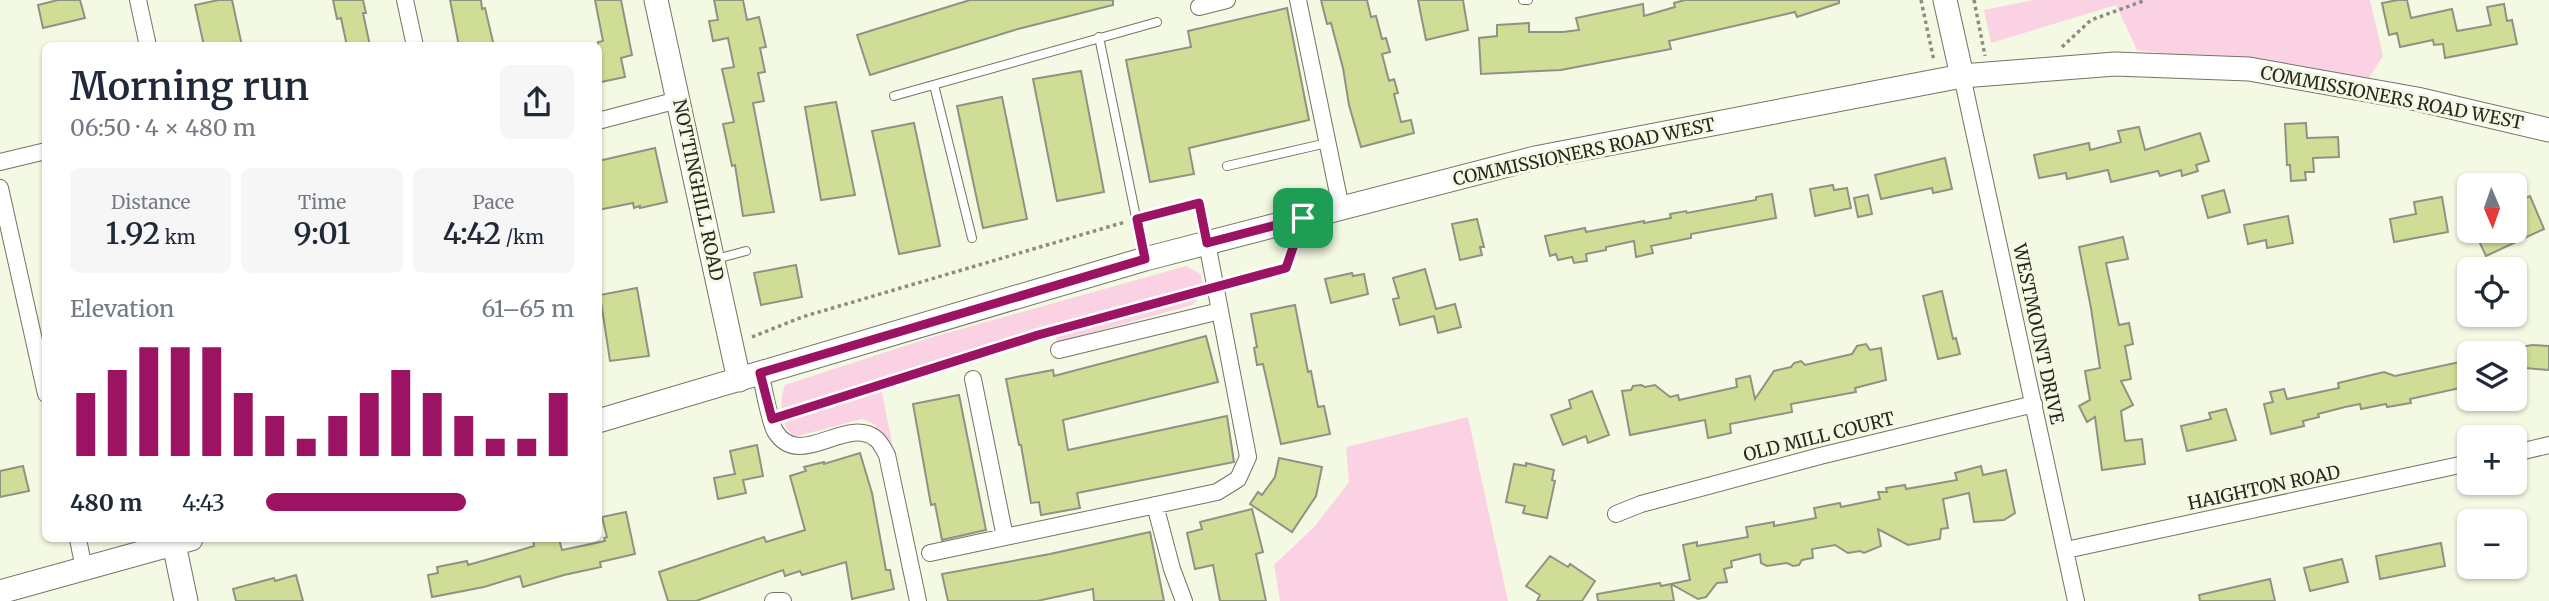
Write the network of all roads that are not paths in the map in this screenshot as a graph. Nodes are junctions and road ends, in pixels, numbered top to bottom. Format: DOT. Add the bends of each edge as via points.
graph roads {
  1 [pos="138,0"];
  2 [pos="405,0"];
  3 [pos="656,0"];
  4 [pos="1227,0"];
  5 [pos="1298,0"];
  6 [pos="1945,0"];
  7 [pos="1199,7"];
  8 [pos="1157,22"];
  9 [pos="1098,37"];
  10 [pos="147,42"];
  11 [pos="414,42"];
  12 [pos="1962,76"];
  13 [pos="934,85"];
  14 [pos="894,96"];
  15 [pos="678,100"];
  16 [pos="602,120"];
  17 [pos="2549,130"];
  18 [pos="1327,143"];
  19 [pos="42,152"];
  20 [pos="0,162"];
  21 [pos="1227,166"];
  22 [pos="0,188"];
  23 [pos="1341,208"];
  24 [pos="972,238"];
  25 [pos="1207,243"];
  26 [pos="746,251"];
  27 [pos="1145,259"];
  28 [pos="713,260"];
  29 [pos="1220,311"];
  30 [pos="1059,350"];
  31 [pos="42,376"];
  32 [pos="750,377"];
  33 [pos="973,379"];
  34 [pos="2034,404"];
  35 [pos="602,420"];
  36 [pos="2549,445"];
  37 [pos="2527,450"];
  38 [pos="2457,466"];
  39 [pos="1155,505"];
  40 [pos="1616,514"];
  41 [pos="1005,537"];
  42 [pos="79,542"];
  43 [pos="178,542"];
  44 [pos="182,542"];
  45 [pos="2066,550"];
  46 [pos="930,553"];
  47 [pos="84,569"];
  48 [pos="0,592"];
  49 [pos="186,601"];
  50 [pos="773,601"];
  51 [pos="783,601"];
  52 [pos="918,601"];
  53 [pos="1184,601"];
  54 [pos="2076,601"];
  1 -- 10 [label="street"];
  2 -- 11 [label="street"];
  3 -- 15 [label="main road, NOTTINGHILL ROAD"];
  4 -- 7 [label="street"];
  5 -- 18 [label="street"];
  6 -- 12 [label="main road"];
  8 -- 9 [label="lane"];
  9 -- 13 [label="lane"];
  9 -- 27 [label="lane"];
  12 -- 17 [label="main road, COMMISSIONERS ROAD WEST" via="2115,64 2249,69 2417,99"];
  12 -- 23 [label="main road, COMMISSIONERS ROAD WEST" via="1535,158"];
  12 -- 34 [label="street, WESTMOUNT DRIVE"];
  13 -- 14 [label="lane"];
  13 -- 24 [label="lane"];
  15 -- 16 [label="street"];
  15 -- 28 [label="main road, NOTTINGHILL ROAD"];
  18 -- 21 [label="lane"];
  18 -- 23 [label="street"];
  19 -- 20 [label="street"];
  22 -- 31 [label="street"];
  23 -- 25 [label="main road, COMMISSIONERS ROAD WEST"];
  25 -- 27 [label="main road, COMMISSIONERS ROAD WEST"];
  25 -- 29 [label="street"];
  26 -- 28 [label="lane"];
  27 -- 32 [label="main road, COMMISSIONERS ROAD WEST"];
  28 -- 32 [label="main road, NOTTINGHILL ROAD"];
  29 -- 30 [label="street"];
  29 -- 39 [label="street" via="1248,457 1238,480 1217,492"];
  32 -- 35 [label="main road, COMMISSIONERS ROAD WEST"];
  32 -- 52 [label="street" via="775,431 788,444 807,446 856,431 875,438 887,456"];
  33 -- 41 [label="street"];
  34 -- 40 [label="street, OLD MILL COURT" via="1807,460"];
  34 -- 45 [label="street, WESTMOUNT DRIVE"];
  36 -- 37 [label="street"];
  38 -- 45 [label="street, HAIGHTON ROAD"];
  39 -- 41 [label="street"];
  39 -- 53 [label="street"];
  41 -- 46 [label="street"];
  42 -- 47 [label="street"];
  43 -- 47 [label="main road"];
  44 -- 49 [label="main road"];
  45 -- 54 [label="street, WESTMOUNT DRIVE"];
  47 -- 48 [label="main road"];
  50 -- 51 [label="street"];
}
